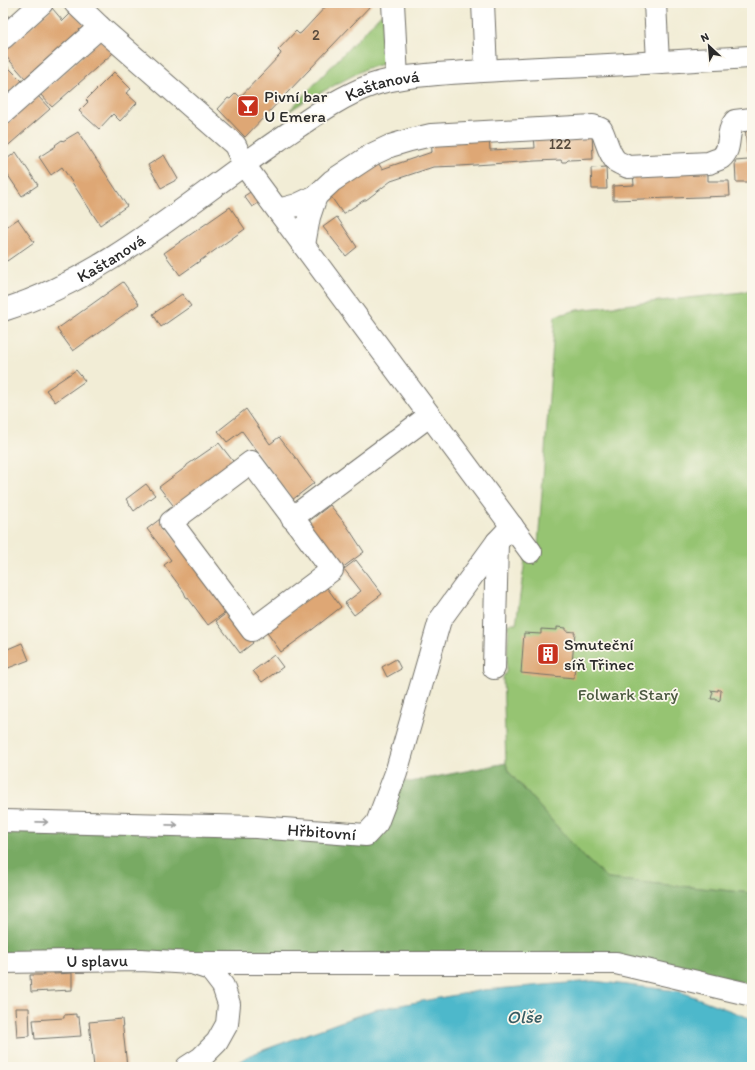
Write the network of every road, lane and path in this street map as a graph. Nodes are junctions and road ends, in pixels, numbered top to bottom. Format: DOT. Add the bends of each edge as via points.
graph roads {
  1 [pos="42,3"];
  2 [pos="75,3"];
  3 [pos="393,3"];
  4 [pos="483,3"];
  5 [pos="655,3"];
  6 [pos="100,27"];
  7 [pos="3,38"];
  8 [pos="752,58"];
  9 [pos="658,62"];
  10 [pos="486,70"];
  11 [pos="398,78"];
  12 [pos="3,114"];
  13 [pos="752,119"];
  14 [pos="244,164"];
  15 [pos="316,196"];
  16 [pos="278,210"];
  17 [pos="304,245"];
  18 [pos="3,310"];
  19 [pos="429,416"];
  20 [pos="292,518"];
  21 [pos="512,526"];
  22 [pos="497,542"];
  23 [pos="531,552"];
  24 [pos="494,668"];
  25 [pos="3,821"];
  26 [pos="3,962"];
  27 [pos="191,962"];
  28 [pos="752,995"];
  29 [pos="194,1062"];
  1 -- 7 [label="street"];
  2 -- 6 [label="street"];
  3 -- 11 [label="street"];
  4 -- 10 [label="street"];
  5 -- 9 [label="street"];
  6 -- 12 [label="street"];
  6 -- 14 [label="street" via="235,145"];
  8 -- 9 [label="street, Kaštanová"];
  9 -- 10 [label="street, Kaštanová"];
  10 -- 11 [label="street, Kaštanová"];
  11 -- 14 [label="street, Kaštanová" via="372,85 350,95"];
  13 -- 15 [label="street" via="735,121 730,127 728,148 720,158 709,163 628,167 616,161 601,128 594,126 430,135 390,146 373,154 332,181"];
  14 -- 16 [label="street"];
  14 -- 18 [label="street, Kaštanová" via="134,245 88,273 24,304"];
  15 -- 16 [label="street"];
  15 -- 17 [label="street"];
  16 -- 17 [label="street"];
  17 -- 19 [label="street"];
  19 -- 20 [label="street"];
  19 -- 21 [label="street"];
  20 -- 20 [label="street" via="251,462 171,522 252,630 332,570"];
  21 -- 22 [label="street, Hřbitovní"];
  21 -- 23 [label="street"];
  22 -- 24 [label="street"];
  25 -- 22 [label="street, Hřbitovní, one-way" via="256,827 366,835 377,823 396,774 440,620"];
  26 -- 27 [label="street, U splavu"];
  27 -- 28 [label="street, U splavu" via="616,963"];
  27 -- 29 [label="street" via="210,969 222,986 229,1004 227,1024 217,1042"];
}
